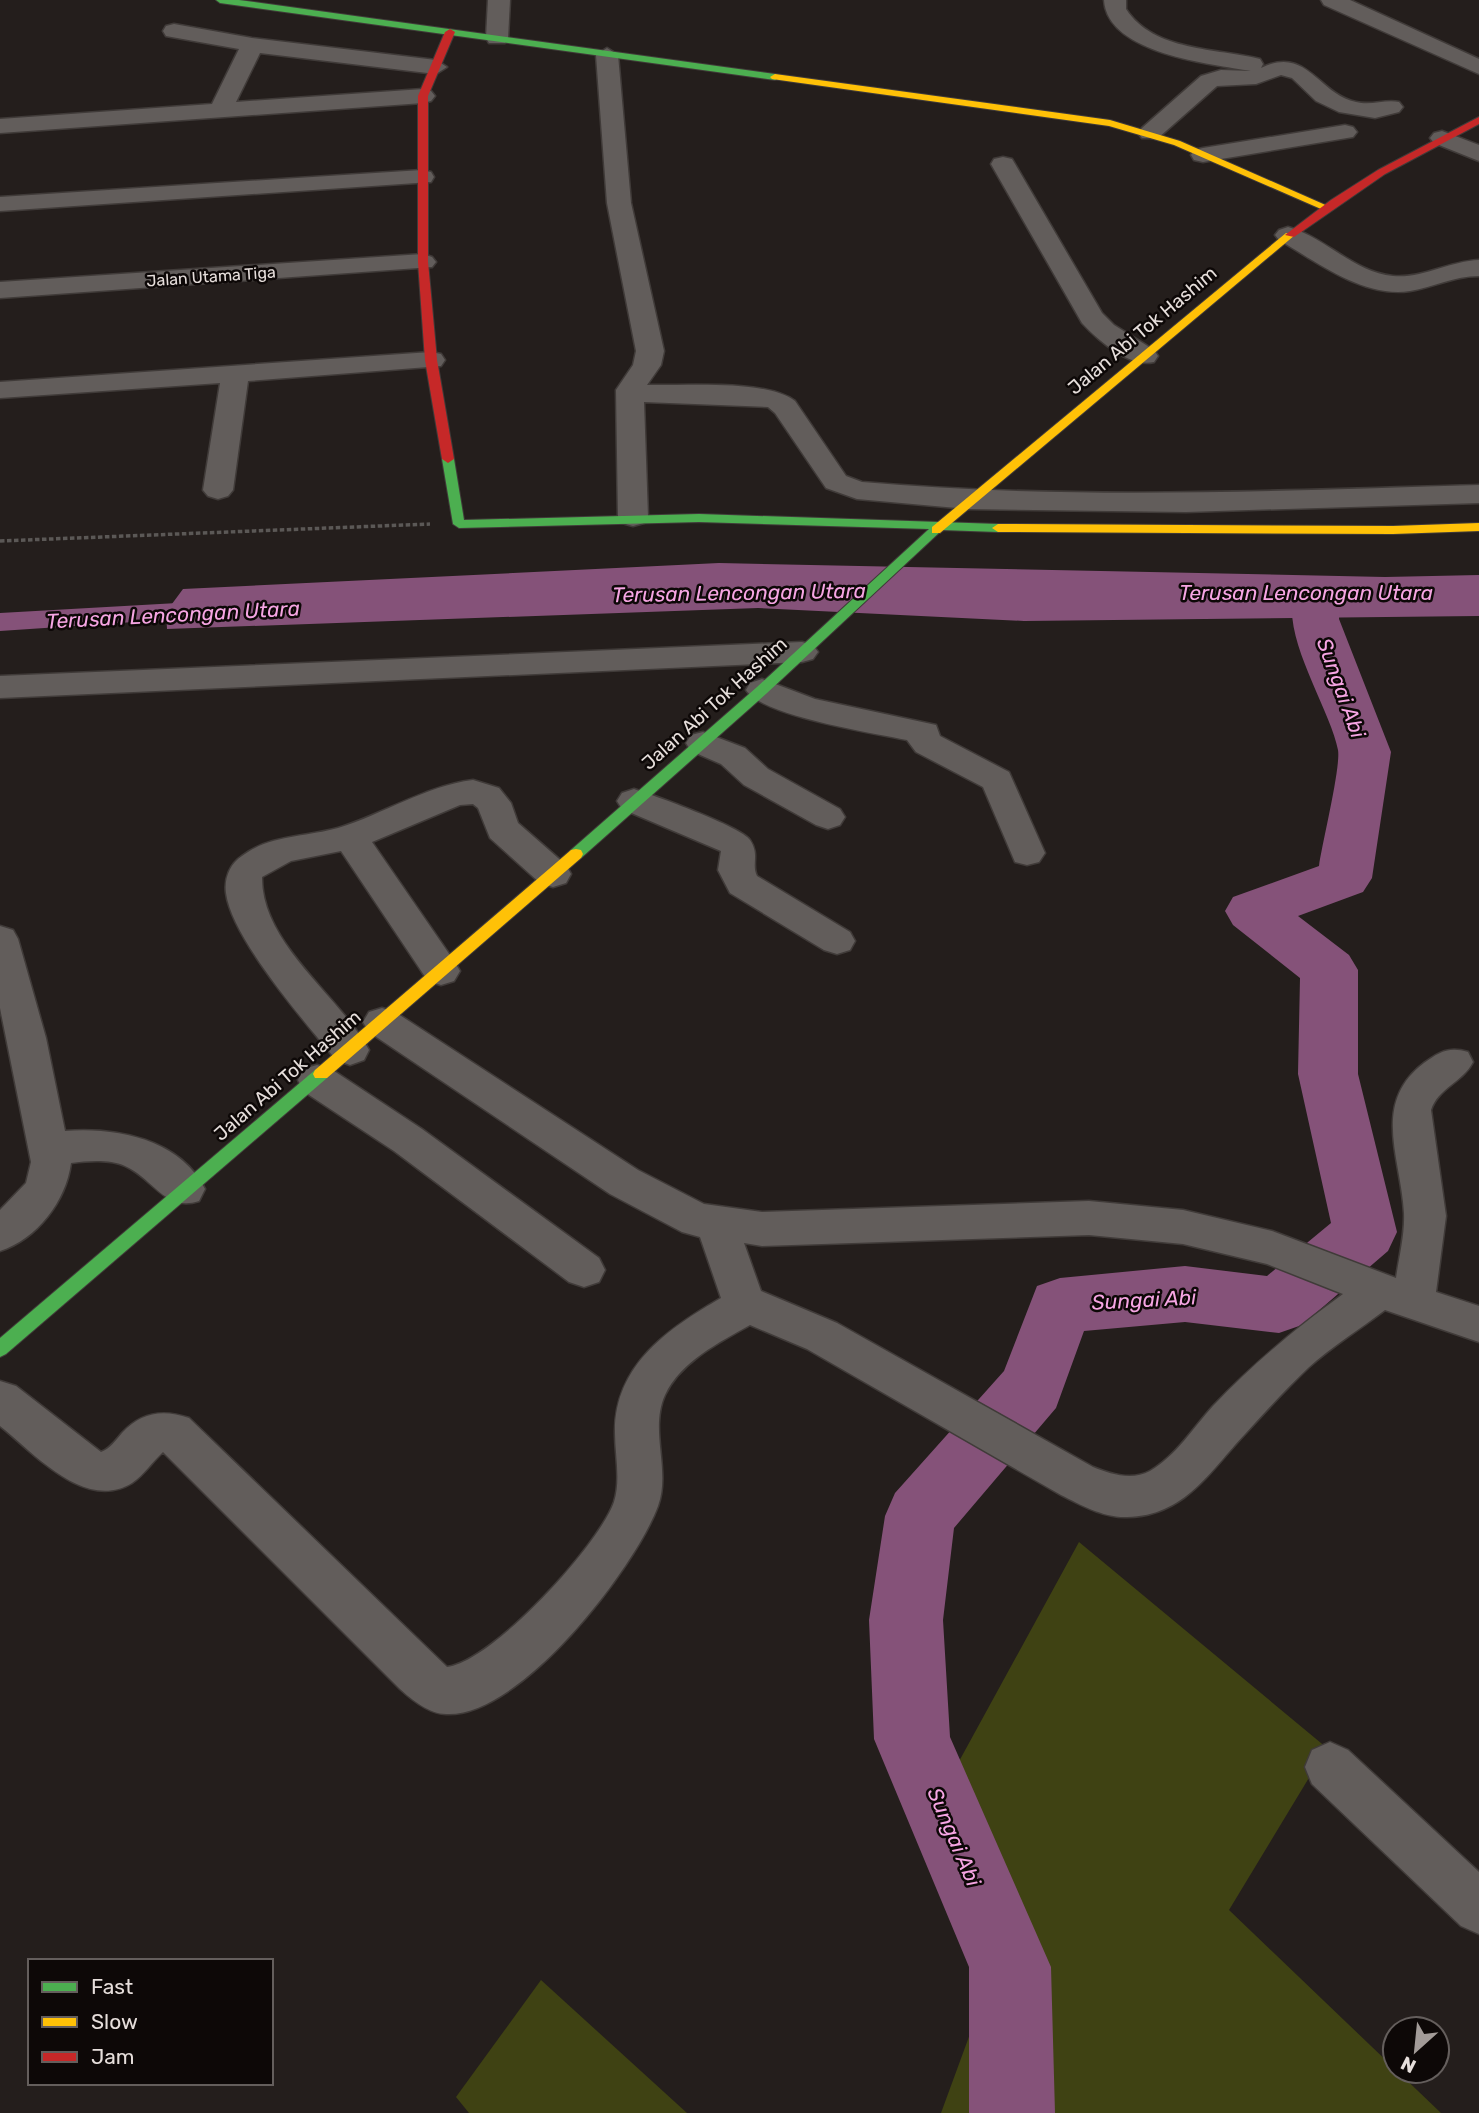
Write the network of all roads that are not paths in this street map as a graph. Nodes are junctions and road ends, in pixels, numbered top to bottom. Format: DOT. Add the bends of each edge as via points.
graph roads {
  1 [pos="220,0"];
  2 [pos="499,0"];
  3 [pos="1115,0"];
  4 [pos="1332,0"];
  5 [pos="174,31"];
  6 [pos="450,32"];
  7 [pos="497,38"];
  8 [pos="252,45"];
  9 [pos="607,55"];
  10 [pos="436,67"];
  11 [pos="1479,67"];
  12 [pos="1271,68"];
  13 [pos="423,96"];
  14 [pos="1391,107"];
  15 [pos="221,110"];
  16 [pos="1479,120"];
  17 [pos="0,126"];
  18 [pos="1345,132"];
  19 [pos="1150,133"];
  20 [pos="1442,138"];
  21 [pos="1479,154"];
  22 [pos="1203,155"];
  23 [pos="1003,164"];
  24 [pos="422,177"];
  25 [pos="0,204"];
  26 [pos="1325,207"];
  27 [pos="1288,235"];
  28 [pos="423,262"];
  29 [pos="1479,268"];
  30 [pos="0,290"];
  31 [pos="1144,356"];
  32 [pos="431,360"];
  33 [pos="235,374"];
  34 [pos="0,390"];
  35 [pos="630,393"];
  36 [pos="218,490"];
  37 [pos="1479,495"];
  38 [pos="968,500"];
  39 [pos="633,517"];
  40 [pos="940,527"];
  41 [pos="1479,527"];
  42 [pos="802,652"];
  43 [pos="0,687"];
  44 [pos="762,690"];
  45 [pos="703,743"];
  46 [pos="634,802"];
  47 [pos="828,817"];
  48 [pos="350,837"];
  49 [pos="1027,853"];
  50 [pos="553,874"];
  51 [pos="0,939"];
  52 [pos="837,941"];
  53 [pos="441,971"];
  54 [pos="7,993"];
  55 [pos="382,1022"];
  56 [pos="14,1048"];
  57 [pos="350,1050"];
  58 [pos="1454,1062"];
  59 [pos="317,1080"];
  60 [pos="48,1149"];
  61 [pos="185,1189"];
  62 [pos="716,1224"];
  63 [pos="0,1234"];
  64 [pos="584,1270"];
  65 [pos="1381,1290"];
  66 [pos="745,1306"];
  67 [pos="1479,1324"];
  68 [pos="0,1349"];
  69 [pos="0,1400"];
  70 [pos="1330,1767"];
  71 [pos="1479,1908"];
  1 -- 6 [label="street"];
  2 -- 7 [label="street"];
  3 -- 12 [label="street" via="1122,22 1172,48"];
  4 -- 11 [label="street"];
  5 -- 8 [label="street"];
  6 -- 7 [label="street"];
  6 -- 10 [label="street"];
  7 -- 9 [label="street"];
  8 -- 10 [label="street"];
  8 -- 15 [label="street"];
  9 -- 19 [label="street" via="1018,108"];
  9 -- 35 [label="street" via="619,203 650,351"];
  10 -- 13 [label="street"];
  12 -- 14 [label="street" via="1308,78 1327,99 1346,106"];
  12 -- 19 [label="street" via="1258,76 1220,75"];
  13 -- 15 [label="street"];
  13 -- 24 [label="street"];
  15 -- 17 [label="street"];
  16 -- 20 [label="street, Jalan Abi Tok Hashim"];
  18 -- 22 [label="street"];
  19 -- 22 [label="street"];
  20 -- 21 [label="street"];
  20 -- 26 [label="street, Jalan Abi Tok Hashim"];
  22 -- 26 [label="street"];
  23 -- 31 [label="street" via="1091,317 1104,331"];
  24 -- 25 [label="street"];
  24 -- 28 [label="street"];
  26 -- 27 [label="street, Jalan Abi Tok Hashim"];
  27 -- 29 [label="street" via="1360,274 1391,283"];
  27 -- 31 [label="street, Jalan Abi Tok Hashim"];
  28 -- 30 [label="street, Jalan Utama Tiga"];
  28 -- 32 [label="street"];
  31 -- 38 [label="street, Jalan Abi Tok Hashim"];
  32 -- 33 [label="street"];
  32 -- 39 [label="street" via="459,524"];
  33 -- 34 [label="street"];
  33 -- 36 [label="street"];
  35 -- 38 [label="street" via="768,398 785,407 836,482 857,490"];
  35 -- 39 [label="street"];
  37 -- 38 [label="street" via="1186,503"];
  38 -- 40 [label="street, Jalan Abi Tok Hashim"];
  39 -- 40 [label="street"];
  40 -- 41 [label="street"];
  40 -- 42 [label="street, Jalan Abi Tok Hashim"];
  42 -- 43 [label="street"];
  42 -- 44 [label="street, Jalan Abi Tok Hashim"];
  44 -- 45 [label="street, Jalan Abi Tok Hashim"];
  44 -- 49 [label="street" via="807,708 924,733 922,738 928,744 997,780"];
  45 -- 46 [label="street, Jalan Abi Tok Hashim"];
  45 -- 47 [label="street" via="733,756 756,777"];
  46 -- 50 [label="street, Jalan Abi Tok Hashim"];
  46 -- 52 [label="street" via="733,842 740,849 736,870 743,884"];
  48 -- 50 [label="street" via="455,794 480,793 494,803 502,829 514,843"];
  48 -- 53 [label="street"];
  48 -- 57 [label="street" via="271,855 245,874 242,887 248,908 280,965"];
  50 -- 53 [label="street, Jalan Abi Tok Hashim"];
  51 -- 54 [label="street"];
  53 -- 55 [label="street, Jalan Abi Tok Hashim"];
  54 -- 56 [label="street"];
  55 -- 57 [label="street, Jalan Abi Tok Hashim"];
  55 -- 62 [label="street" via="624,1182 697,1220"];
  56 -- 60 [label="street"];
  57 -- 59 [label="street, Jalan Abi Tok Hashim"];
  58 -- 65 [label="street" via="1414,1097 1411,1110 1425,1216"];
  59 -- 61 [label="street, Jalan Abi Tok Hashim"];
  59 -- 64 [label="street" via="418,1147"];
  60 -- 61 [label="street" via="94,1145 120,1149 145,1157"];
  60 -- 63 [label="street" via="50,1177 44,1192"];
  61 -- 68 [label="street, Jalan Abi Tok Hashim"];
  62 -- 65 [label="street" via="762,1229 1090,1218 1183,1227 1272,1248"];
  62 -- 66 [label="street"];
  65 -- 66 [label="street" via="1294,1354 1184,1473 1165,1486 1125,1497 1101,1492 822,1336 766,1310"];
  65 -- 67 [label="street"];
  66 -- 69 [label="street" via="674,1352 645,1389 635,1427 641,1484 622,1533 536,1637 482,1681 462,1690 445,1691 403,1659 173,1432 150,1436 114,1472 103,1474 86,1467"];
  70 -- 71 [label="street"];
}
